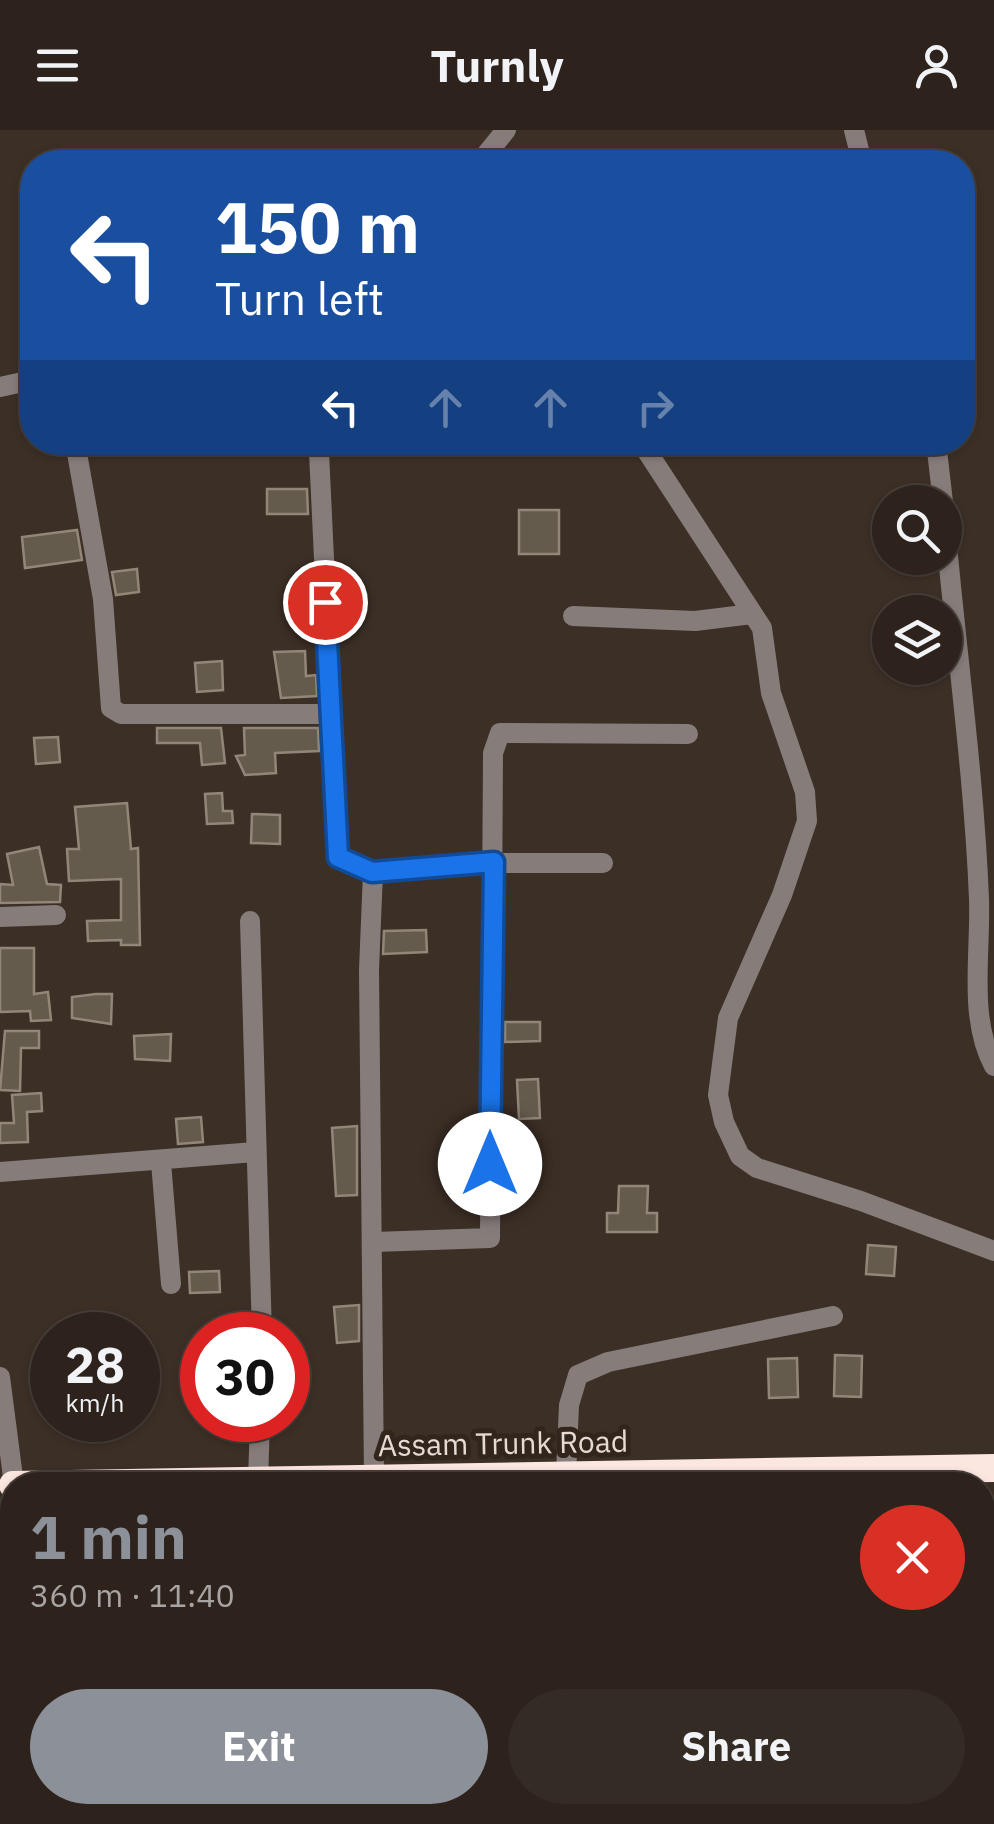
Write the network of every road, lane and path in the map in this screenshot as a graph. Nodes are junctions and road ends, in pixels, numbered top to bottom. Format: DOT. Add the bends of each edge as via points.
graph roads {
  1 [pos="506,130"];
  2 [pos="490,150"];
  3 [pos="77,455"];
  4 [pos="319,455"];
  5 [pos="649,455"];
  6 [pos="938,455"];
  7 [pos="941,485"];
  8 [pos="950,575"];
  9 [pos="752,614"];
  10 [pos="573,616"];
  11 [pos="330,714"];
  12 [pos="688,734"];
  13 [pos="494,862"];
  14 [pos="604,863"];
  15 [pos="372,872"];
  16 [pos="56,915"];
  17 [pos="0,917"];
  18 [pos="250,921"];
  19 [pos="994,1066"];
  20 [pos="255,1152"];
  21 [pos="162,1162"];
  22 [pos="0,1172"];
  23 [pos="374,1242"];
  24 [pos="994,1251"];
  25 [pos="171,1284"];
  26 [pos="261,1312"];
  27 [pos="833,1316"];
  28 [pos="0,1377"];
  29 [pos="259,1442"];
  30 [pos="994,1468"];
  31 [pos="11,1472"];
  32 [pos="258,1472"];
  33 [pos="374,1472"];
  34 [pos="566,1472"];
  35 [pos="749,1472"];
  1 -- 2 [label="street"];
  3 -- 11 [label="street" via="103,599 111,708 121,714"];
  4 -- 11 [label="street"];
  5 -- 9 [label="street"];
  6 -- 7 [label="street"];
  8 -- 19 [label="street" via="979,898 979,1013"];
  9 -- 10 [label="street" via="696,621"];
  9 -- 24 [label="street" via="762,628 772,693 805,792 807,821 728,1018 718,1095 724,1122 740,1156 757,1168"];
  11 -- 15 [label="street" via="338,857"];
  12 -- 13 [label="street" via="500,733 493,754"];
  13 -- 14 [label="street"];
  13 -- 15 [label="street"];
  13 -- 23 [label="street" via="490,1238"];
  15 -- 23 [label="street"];
  16 -- 17 [label="street"];
  18 -- 20 [label="street" via="260,1134"];
  20 -- 21 [label="street"];
  20 -- 26 [label="street"];
  21 -- 22 [label="street"];
  21 -- 25 [label="street"];
  23 -- 33 [label="street"];
  27 -- 34 [label="street" via="608,1362 578,1375 568,1405"];
  28 -- 31 [label="street"];
  29 -- 32 [label="street"];
  30 -- 35 [label="highway, Assam Trunk Road"];
}
